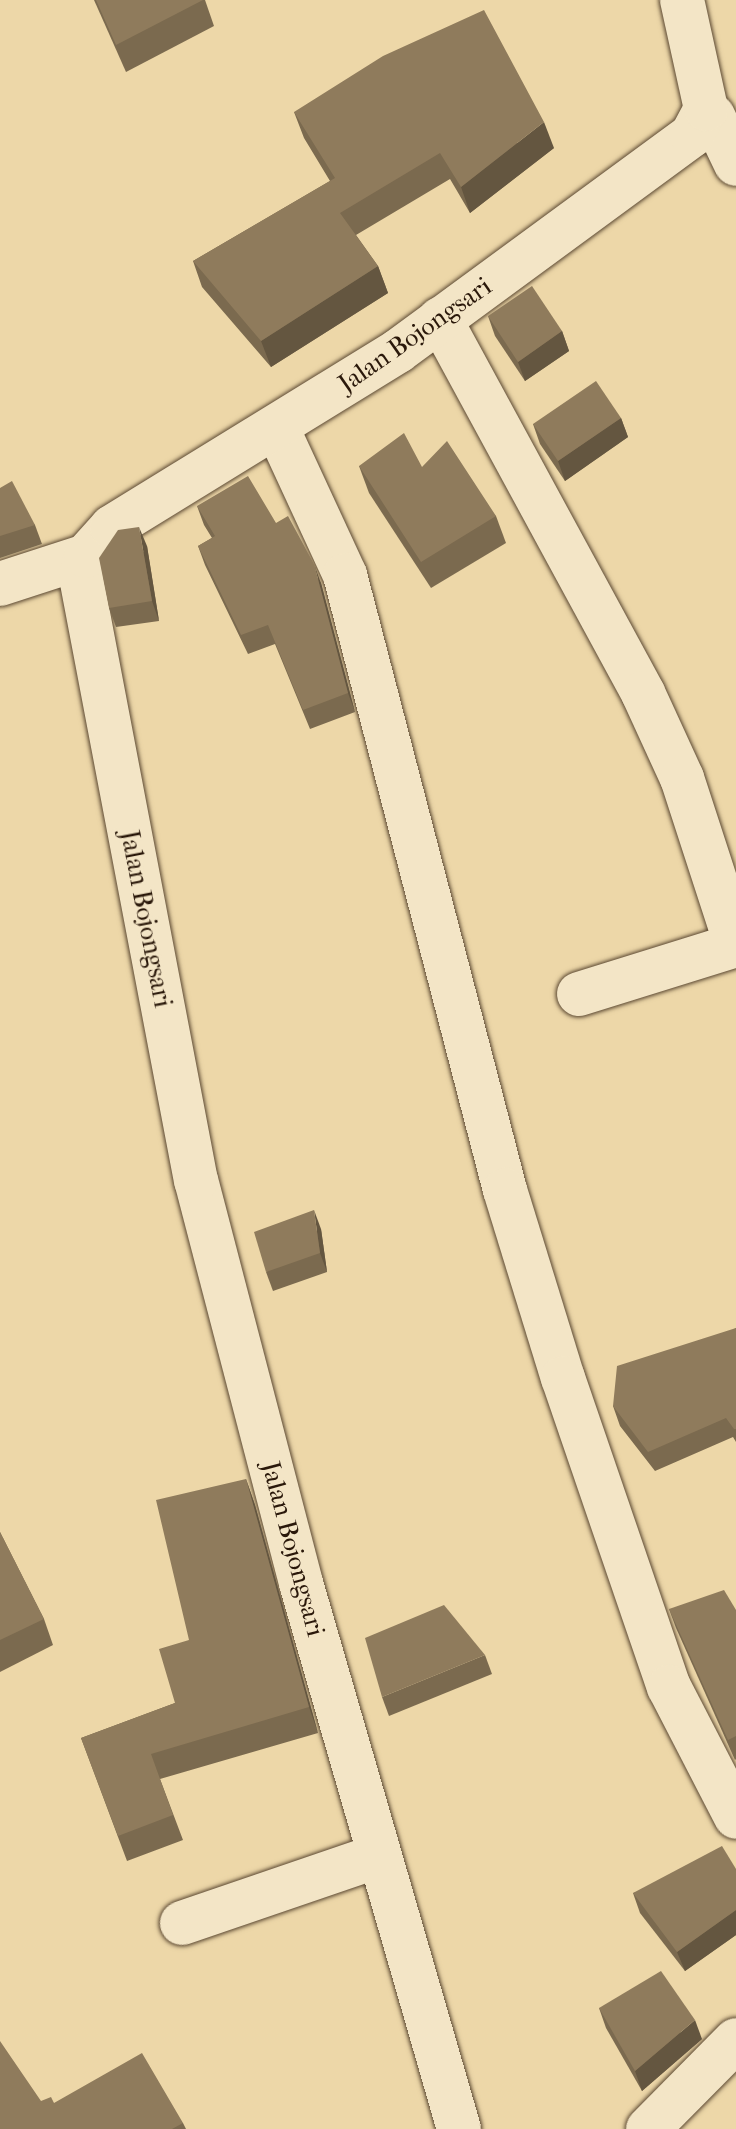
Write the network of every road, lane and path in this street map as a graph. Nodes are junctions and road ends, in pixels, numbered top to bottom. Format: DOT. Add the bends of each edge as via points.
graph roads {
  1 [pos="682,0"];
  2 [pos="718,111"];
  3 [pos="736,164"];
  4 [pos="440,319"];
  5 [pos="278,430"];
  6 [pos="86,556"];
  7 [pos="0,584"];
  8 [pos="736,945"];
  9 [pos="579,994"];
  10 [pos="736,1817"];
  11 [pos="378,1856"];
  12 [pos="182,1923"];
  13 [pos="736,2040"];
  14 [pos="459,2129"];
  15 [pos="648,2129"];
  1 -- 2 [label="street"];
  2 -- 3 [label="street"];
  2 -- 4 [label="street, Jalan Bojongsari"];
  4 -- 5 [label="street, Jalan Bojongsari"];
  4 -- 8 [label="street" via="643,693 682,778"];
  5 -- 6 [label="street, Jalan Bojongsari" via="112,527"];
  5 -- 10 [label="street" via="345,575 505,1190 563,1378 669,1687"];
  6 -- 7 [label="street"];
  6 -- 11 [label="street, Jalan Bojongsari" via="83,592 196,1181"];
  8 -- 9 [label="street"];
  11 -- 12 [label="street"];
  11 -- 14 [label="street, Jalan Bojongsari"];
  13 -- 15 [label="street"];
}
